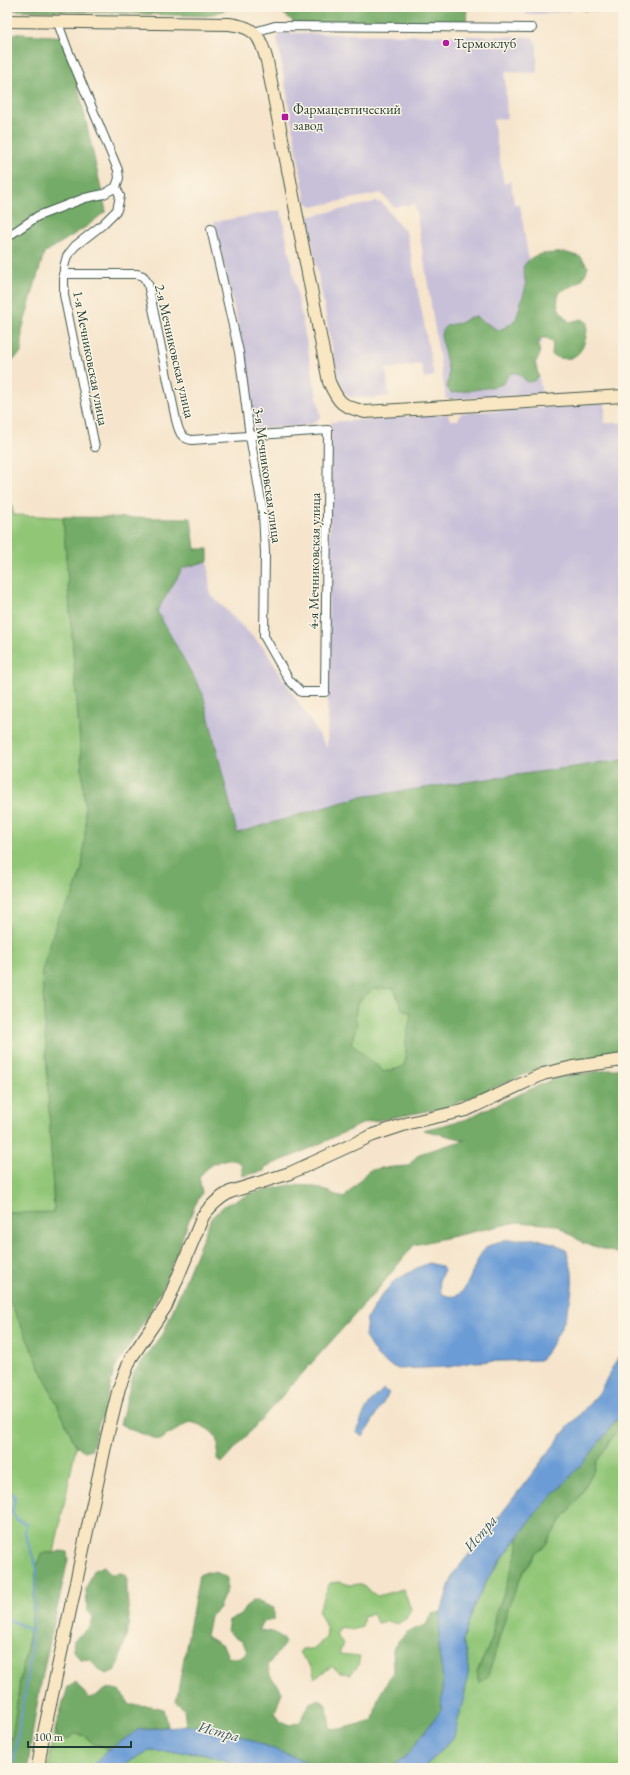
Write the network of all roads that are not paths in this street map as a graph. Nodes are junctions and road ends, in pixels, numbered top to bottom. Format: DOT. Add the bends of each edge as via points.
graph roads {
  1 [pos="7,21"];
  2 [pos="58,23"];
  3 [pos="532,28"];
  4 [pos="254,32"];
  5 [pos="116,187"];
  6 [pos="211,229"];
  7 [pos="7,237"];
  8 [pos="63,274"];
  9 [pos="623,396"];
  10 [pos="328,430"];
  11 [pos="250,436"];
  12 [pos="95,447"];
  13 [pos="325,692"];
  14 [pos="623,1060"];
  15 [pos="38,1768"];
  1 -- 2 [label="main road"];
  2 -- 4 [label="main road" via="229,24 247,27"];
  2 -- 5 [label="street, 1-я Мечниковская улица" via="118,170"];
  3 -- 4 [label="street" via="275,26"];
  4 -- 9 [label="main road" via="263,45 267,60 329,382 336,398 347,407 365,412"];
  5 -- 7 [label="street" via="104,194 85,198 38,216"];
  5 -- 8 [label="street, 1-я Мечниковская улица" via="120,196 117,210 75,246 67,256"];
  6 -- 11 [label="street, 3-я Мечниковская улица" via="239,352"];
  8 -- 11 [label="street, 2-я Мечниковская улица" via="143,276 148,284 181,436 192,440"];
  8 -- 12 [label="street, 1-я Мечниковская улица" via="64,295"];
  10 -- 11 [label="street, 2-я Мечниковская улица"];
  10 -- 13 [label="street, 4-я Мечниковская улица"];
  11 -- 13 [label="street, 3-я Мечниковская улица" via="263,513 266,553 264,636 289,680 300,692"];
  14 -- 15 [label="main road" via="543,1074 466,1110 409,1123 373,1135 290,1173 230,1192 211,1206 203,1216 166,1306 131,1358 119,1388"];
}
